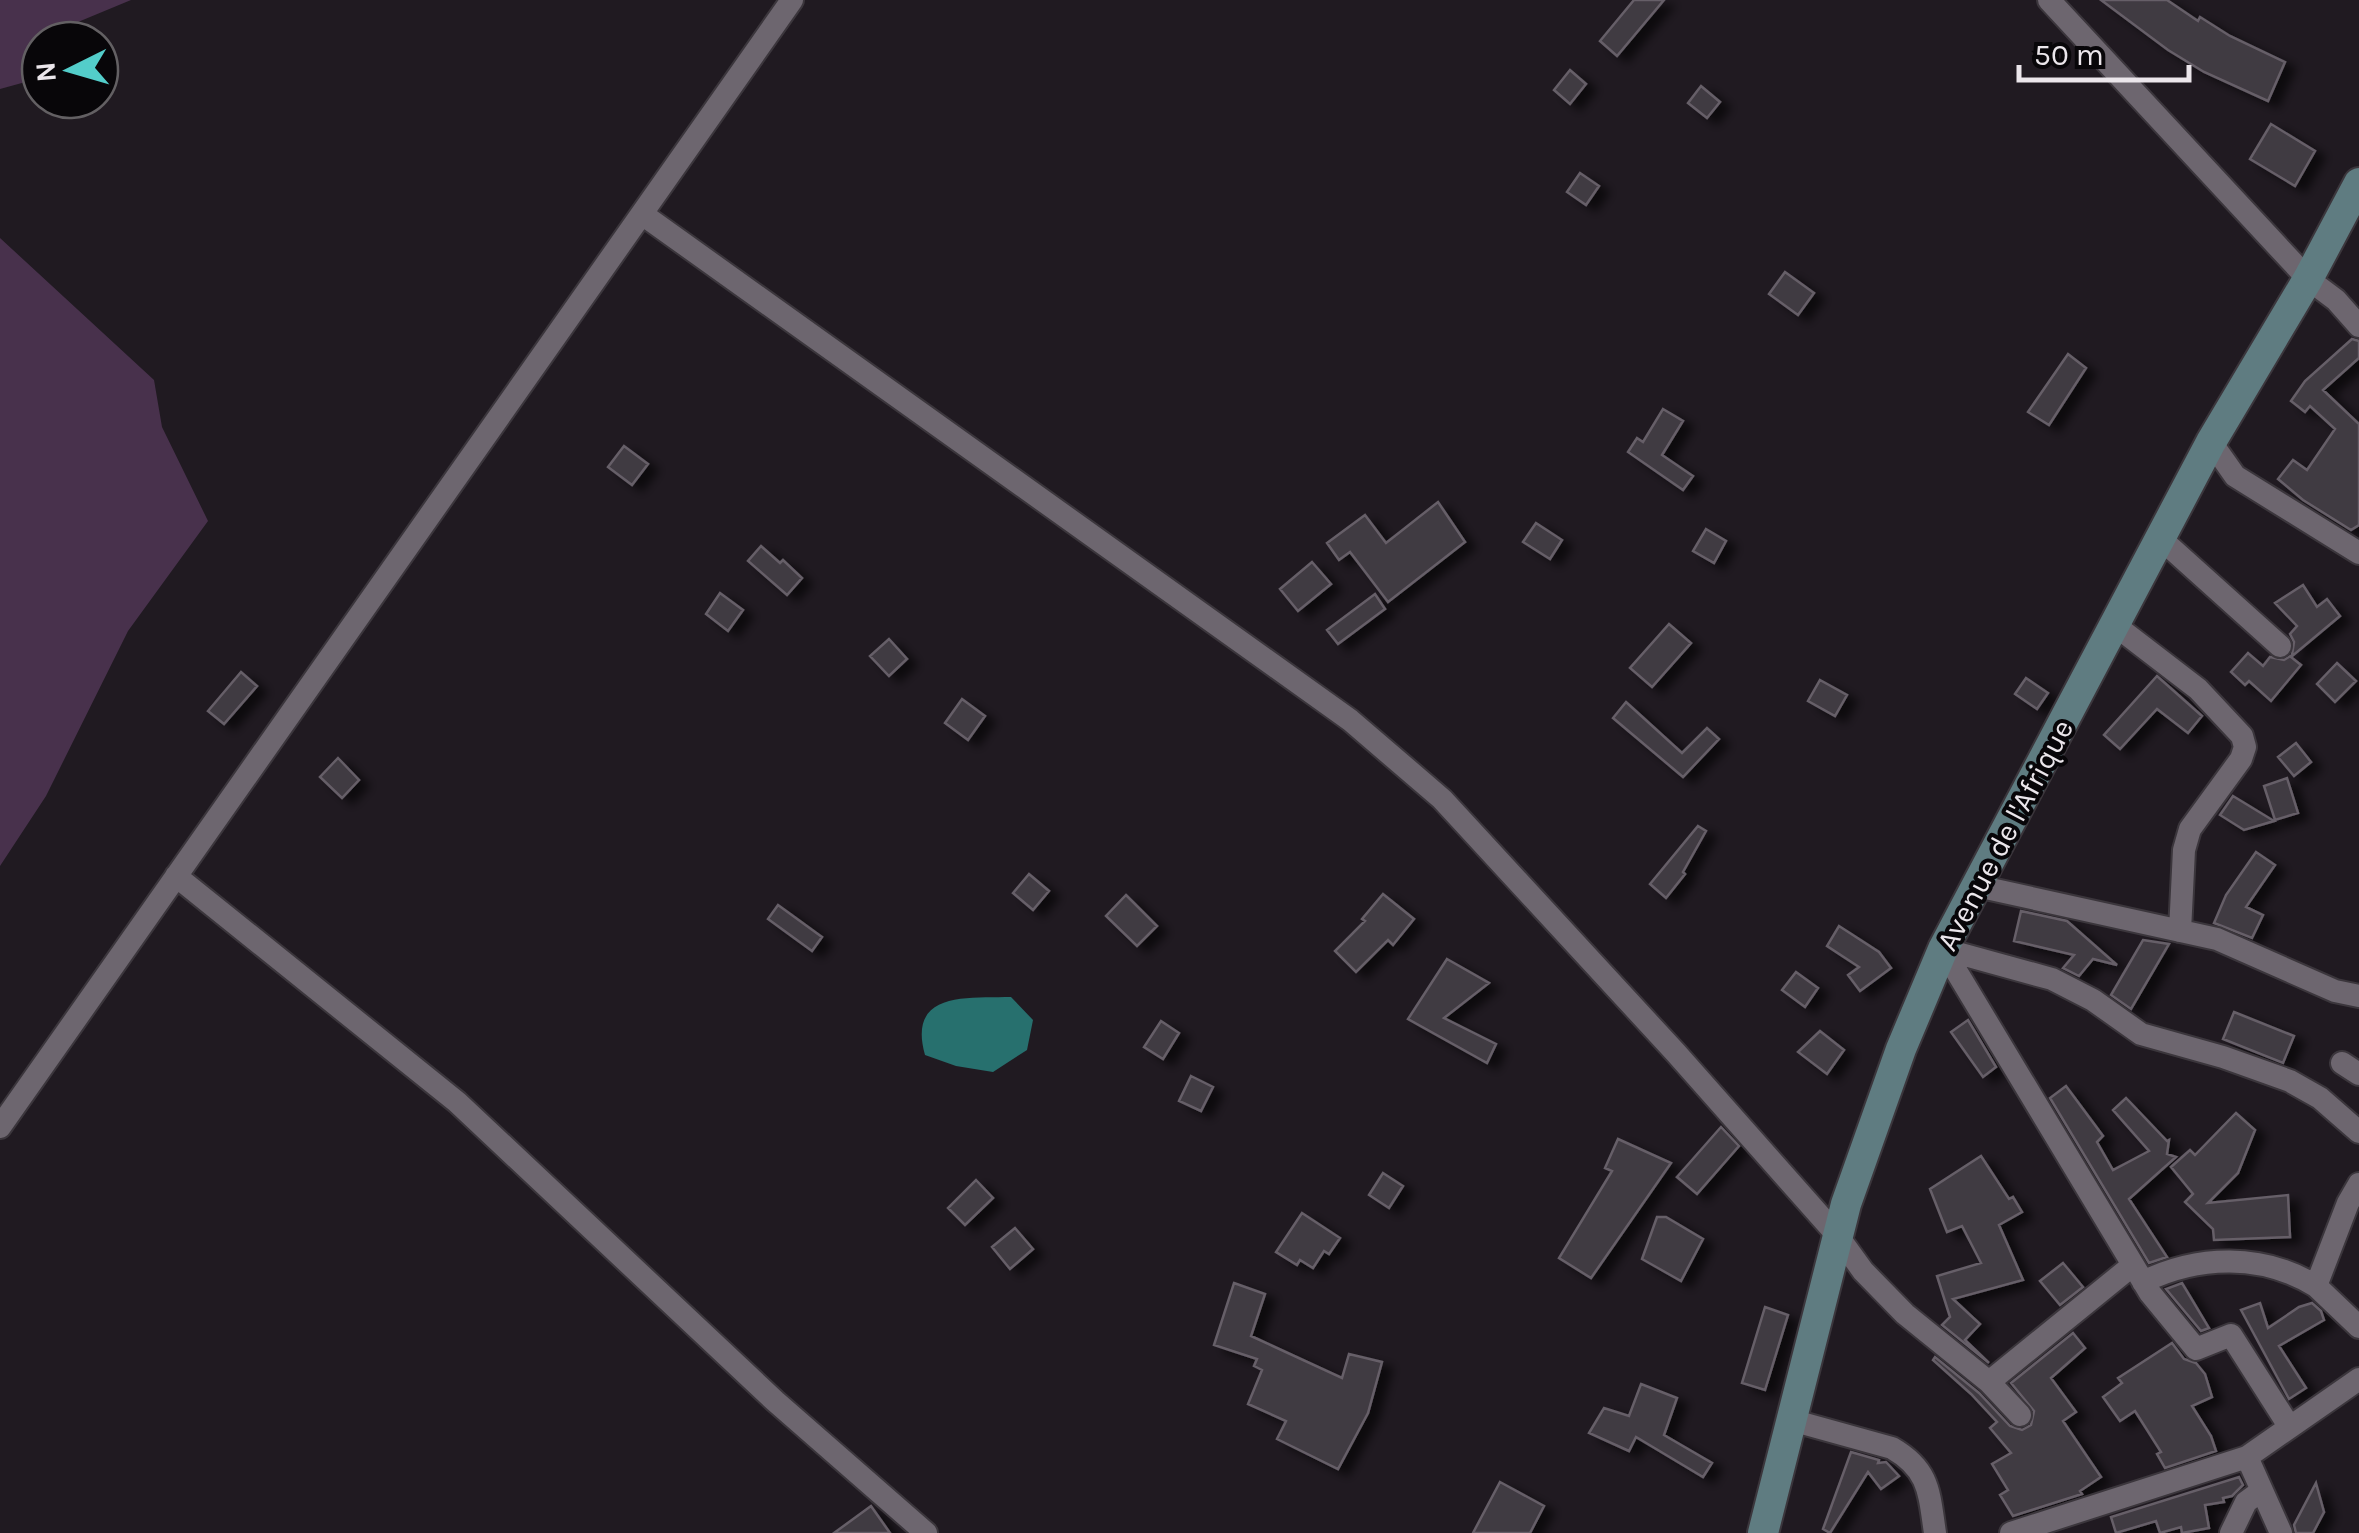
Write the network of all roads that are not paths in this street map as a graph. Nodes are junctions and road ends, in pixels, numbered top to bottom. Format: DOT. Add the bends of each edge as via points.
graph roads {
  1 [pos="792,0"];
  2 [pos="2049,0"];
  3 [pos="2359,183"];
  4 [pos="642,214"];
  5 [pos="2308,279"];
  6 [pos="2359,326"];
  7 [pos="2211,442"];
  8 [pos="2162,538"];
  9 [pos="2359,553"];
  10 [pos="2116,626"];
  11 [pos="2280,646"];
  12 [pos="176,876"];
  13 [pos="1977,886"];
  14 [pos="2180,931"];
  15 [pos="1943,949"];
  16 [pos="2359,996"];
  17 [pos="0,1128"];
  18 [pos="2359,1132"];
  19 [pos="2359,1184"];
  20 [pos="1838,1235"];
  21 [pos="2138,1273"];
  22 [pos="2316,1286"];
  23 [pos="2359,1327"];
  24 [pos="2359,1379"];
  25 [pos="1989,1382"];
  26 [pos="2020,1415"];
  27 [pos="1791,1420"];
  28 [pos="2289,1426"];
  29 [pos="2247,1456"];
  30 [pos="2261,1490"];
  31 [pos="926,1533"];
  32 [pos="1764,1533"];
  33 [pos="1934,1533"];
  34 [pos="2011,1533"];
  35 [pos="2230,1533"];
  36 [pos="2281,1533"];
  1 -- 4 [label="street"];
  2 -- 5 [label="street"];
  3 -- 5 [label="main road, Avenue de l'Afrique"];
  4 -- 12 [label="street"];
  4 -- 20 [label="street" via="1364,731 1442,800"];
  5 -- 6 [label="street"];
  5 -- 7 [label="main road, Avenue de l'Afrique"];
  7 -- 8 [label="main road, Avenue de l'Afrique"];
  7 -- 9 [label="street" via="2235,476"];
  8 -- 10 [label="main road, Avenue de l'Afrique"];
  8 -- 11 [label="street"];
  10 -- 13 [label="main road, Avenue de l'Afrique"];
  10 -- 14 [label="street" via="2198,689 2245,747 2190,830"];
  12 -- 17 [label="street"];
  12 -- 31 [label="street" via="457,1102 775,1402"];
  13 -- 14 [label="street"];
  13 -- 15 [label="main road, Avenue de l'Afrique"];
  14 -- 16 [label="street" via="2217,939"];
  15 -- 18 [label="street" via="2052,979 2141,1034 2290,1081"];
  15 -- 20 [label="main road, Avenue de l'Afrique"];
  15 -- 21 [label="street"];
  19 -- 22 [label="street"];
  20 -- 25 [label="street" via="1906,1314"];
  20 -- 27 [label="main road, Avenue de l'Afrique"];
  21 -- 22 [label="street" via="2236,1262 2274,1267"];
  21 -- 25 [label="street"];
  21 -- 28 [label="street" via="2196,1349 2231,1335"];
  22 -- 23 [label="street"];
  24 -- 28 [label="street"];
  25 -- 26 [label="street"];
  27 -- 32 [label="main road, Avenue de l'Afrique"];
  27 -- 33 [label="street" via="1905,1456 1928,1484"];
  28 -- 29 [label="street"];
  29 -- 30 [label="street"];
  29 -- 34 [label="street"];
  30 -- 35 [label="street" via="2246,1502"];
  30 -- 36 [label="street"];
}
